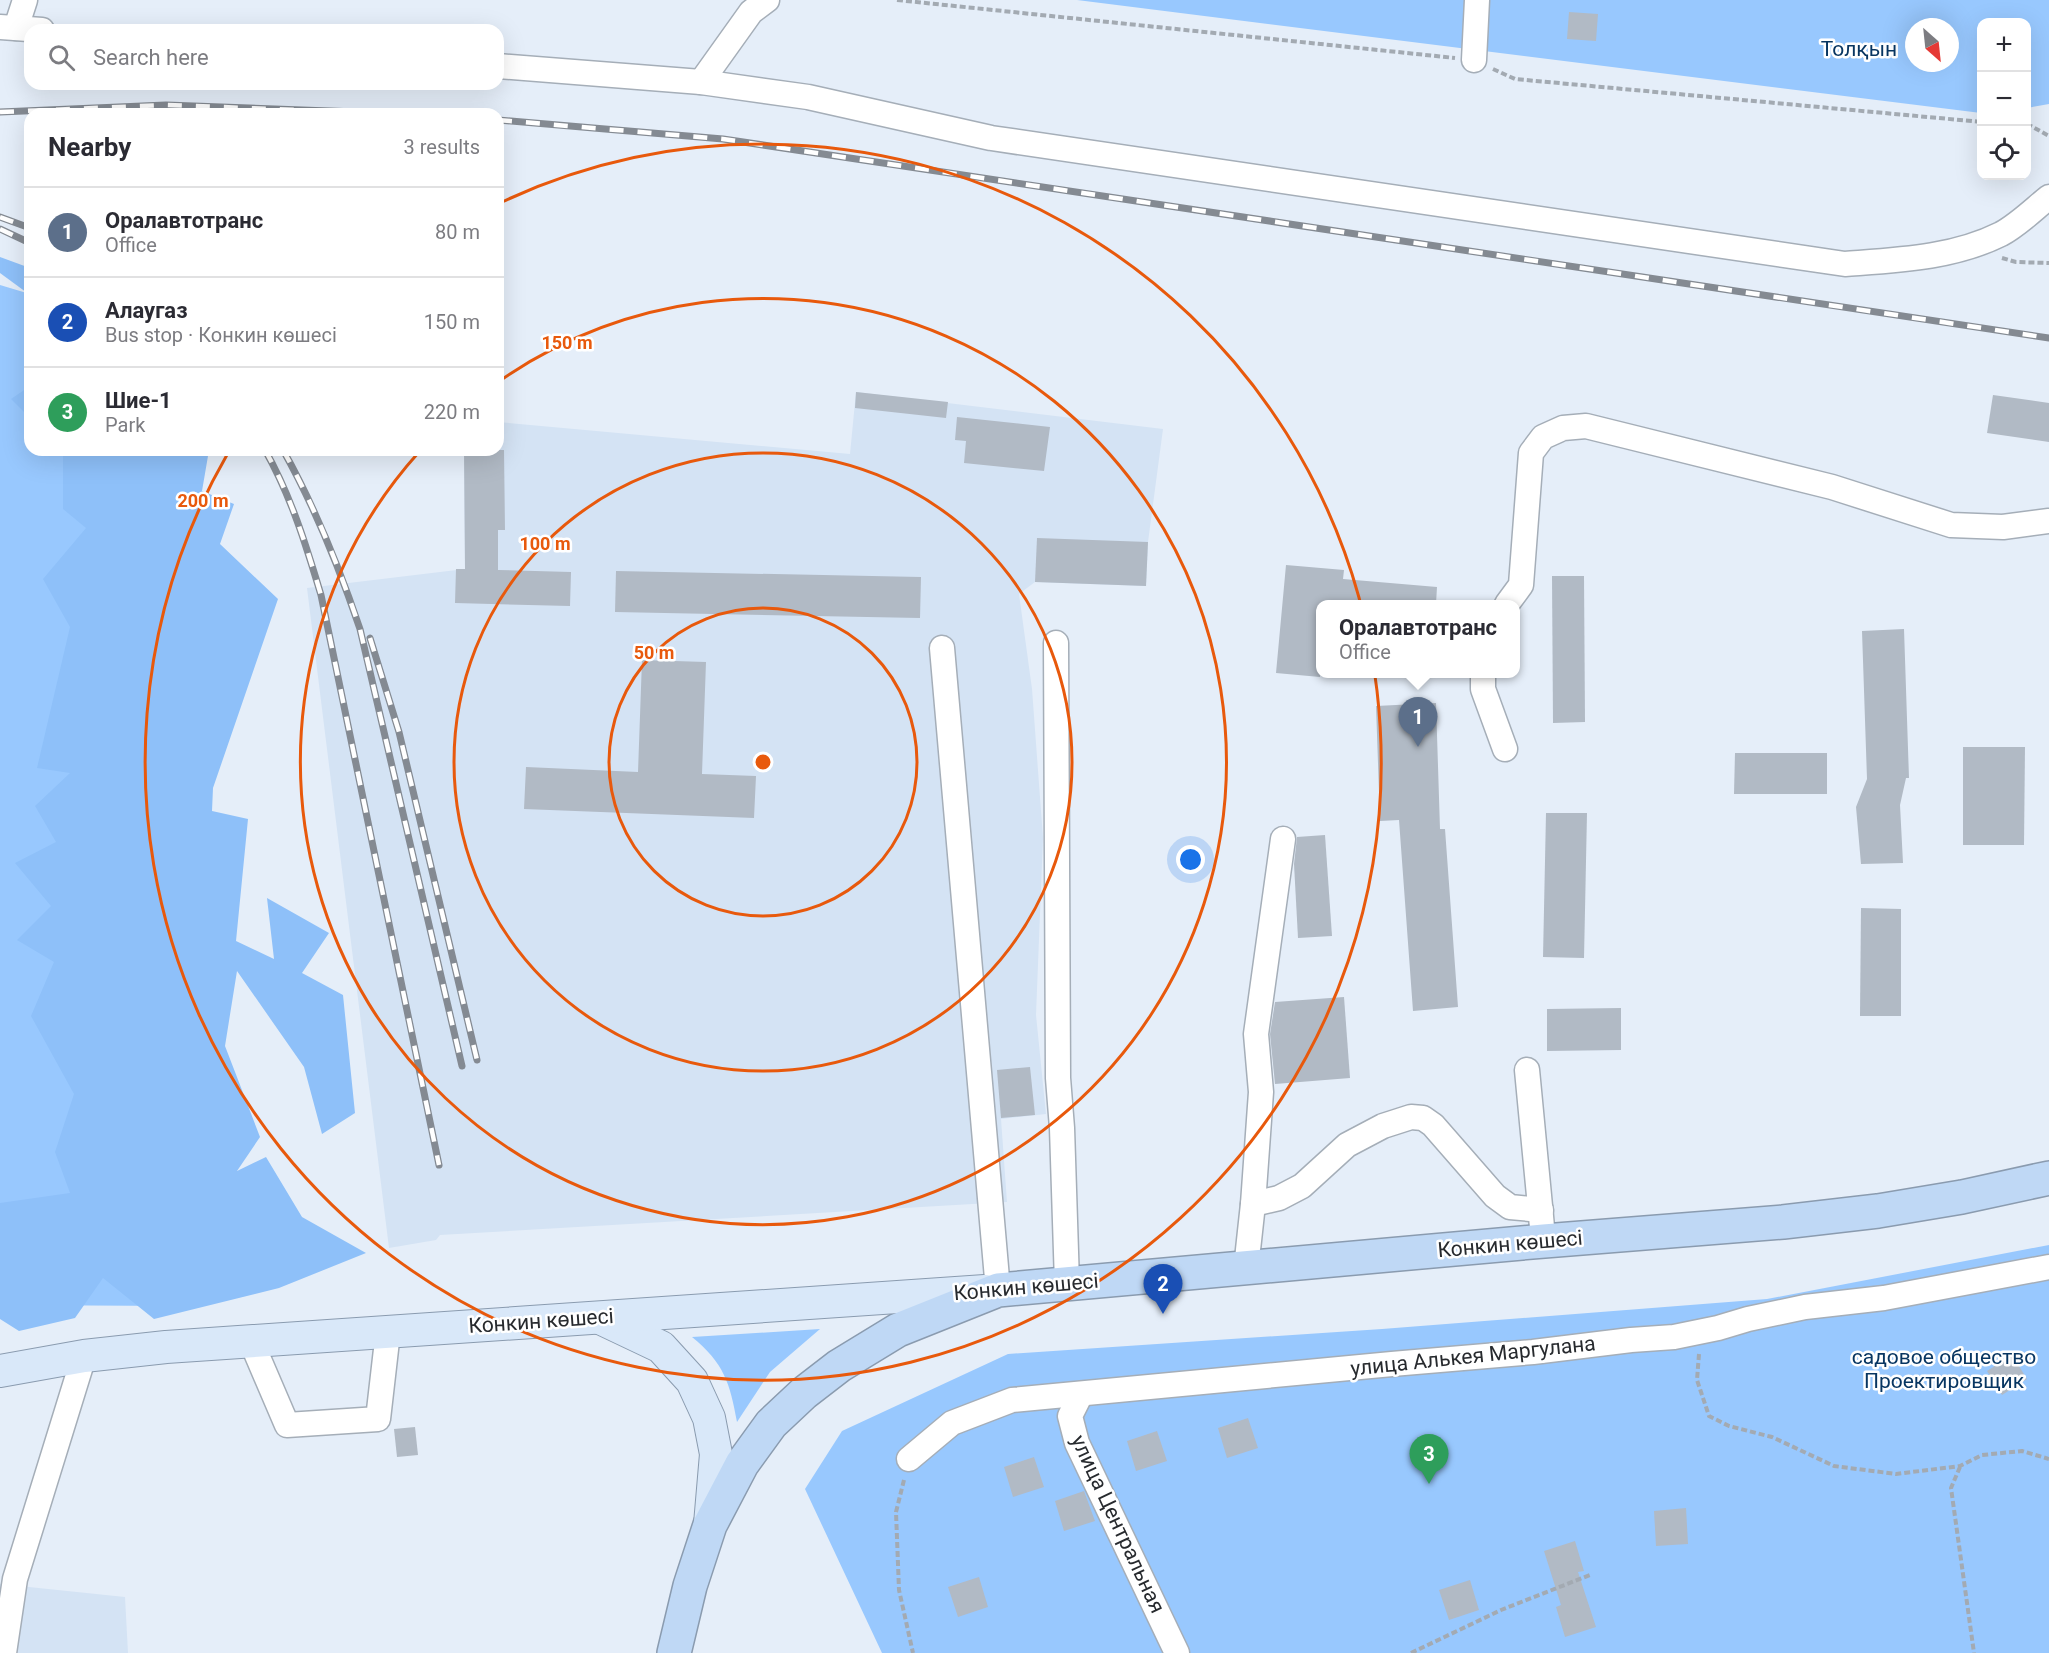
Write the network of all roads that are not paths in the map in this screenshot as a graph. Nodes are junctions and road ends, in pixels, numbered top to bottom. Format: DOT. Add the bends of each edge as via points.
graph roads {
  1 [pos="25,0"];
  2 [pos="767,0"];
  3 [pos="1477,0"];
  4 [pos="8,27"];
  5 [pos="24,28"];
  6 [pos="1474,60"];
  7 [pos="504,66"];
  8 [pos="701,82"];
  9 [pos="2049,197"];
  10 [pos="2049,521"];
  11 [pos="1510,600"];
  12 [pos="1056,643"];
  13 [pos="942,648"];
  14 [pos="1483,678"];
  15 [pos="1505,748"];
  16 [pos="1283,839"];
  17 [pos="1527,1070"];
  18 [pos="2049,1178"];
  19 [pos="1253,1204"];
  20 [pos="1542,1226"];
  21 [pos="2049,1267"];
  22 [pos="1246,1268"];
  23 [pos="1067,1283"];
  24 [pos="998,1290"];
  25 [pos="598,1318"];
  26 [pos="388,1332"];
  27 [pos="251,1341"];
  28 [pos="84,1356"];
  29 [pos="0,1371"];
  30 [pos="1081,1394"];
  31 [pos="909,1458"];
  32 [pos="710,1525"];
  33 [pos="4,1653"];
  34 [pos="674,1653"];
  35 [pos="1177,1653"];
  1 -- 4 [label="street"];
  2 -- 8 [label="street" via="751,12"];
  3 -- 6 [label="street"];
  4 -- 5 [label="street"];
  7 -- 8 [label="street"];
  8 -- 9 [label="street" via="808,97 991,138 1845,264 1965,249 2003,233"];
  10 -- 11 [label="street" via="2004,527 1951,525 1832,487 1586,426 1563,428 1543,436 1531,453 1521,585"];
  12 -- 23 [label="street" via="1058,1078"];
  13 -- 24 [label="street"];
  14 -- 15 [label="street"];
  16 -- 19 [label="street" via="1256,1034 1261,1092"];
  17 -- 20 [label="street"];
  18 -- 20 [label="highway, Конкин көшесі" via="1878,1211 1772,1223"];
  19 -- 20 [label="street" via="1279,1198 1302,1185 1347,1145 1411,1117 1423,1118 1433,1125 1495,1196"];
  19 -- 22 [label="street"];
  20 -- 22 [label="highway, Конкин көшесі"];
  21 -- 30 [label="street, улица Алькея Маргулана" via="1884,1298 1805,1307 1674,1338"];
  22 -- 23 [label="highway, Конкин көшесі"];
  23 -- 24 [label="highway, Конкин көшесі"];
  24 -- 25 [label="main road, Конкин көшесі"];
  24 -- 32 [label="highway" via="898,1330 804,1393 771,1424 742,1464"];
  25 -- 26 [label="main road, Конкин көшесі"];
  25 -- 32 [label="main road" via="661,1347 692,1381 709,1418 716,1454"];
  26 -- 27 [label="main road, Конкин көшесі"];
  26 -- 27 [label="street" via="378,1419 286,1425"];
  27 -- 28 [label="main road, Конкин көшесі"];
  28 -- 29 [label="main road, Конкин көшесі"];
  28 -- 33 [label="street" via="15,1579"];
  30 -- 31 [label="street, улица Алькея Маргулана" via="1012,1400 952,1423"];
  30 -- 35 [label="street, улица Центральная" via="1070,1416 1077,1443"];
  32 -- 34 [label="highway"];
}
